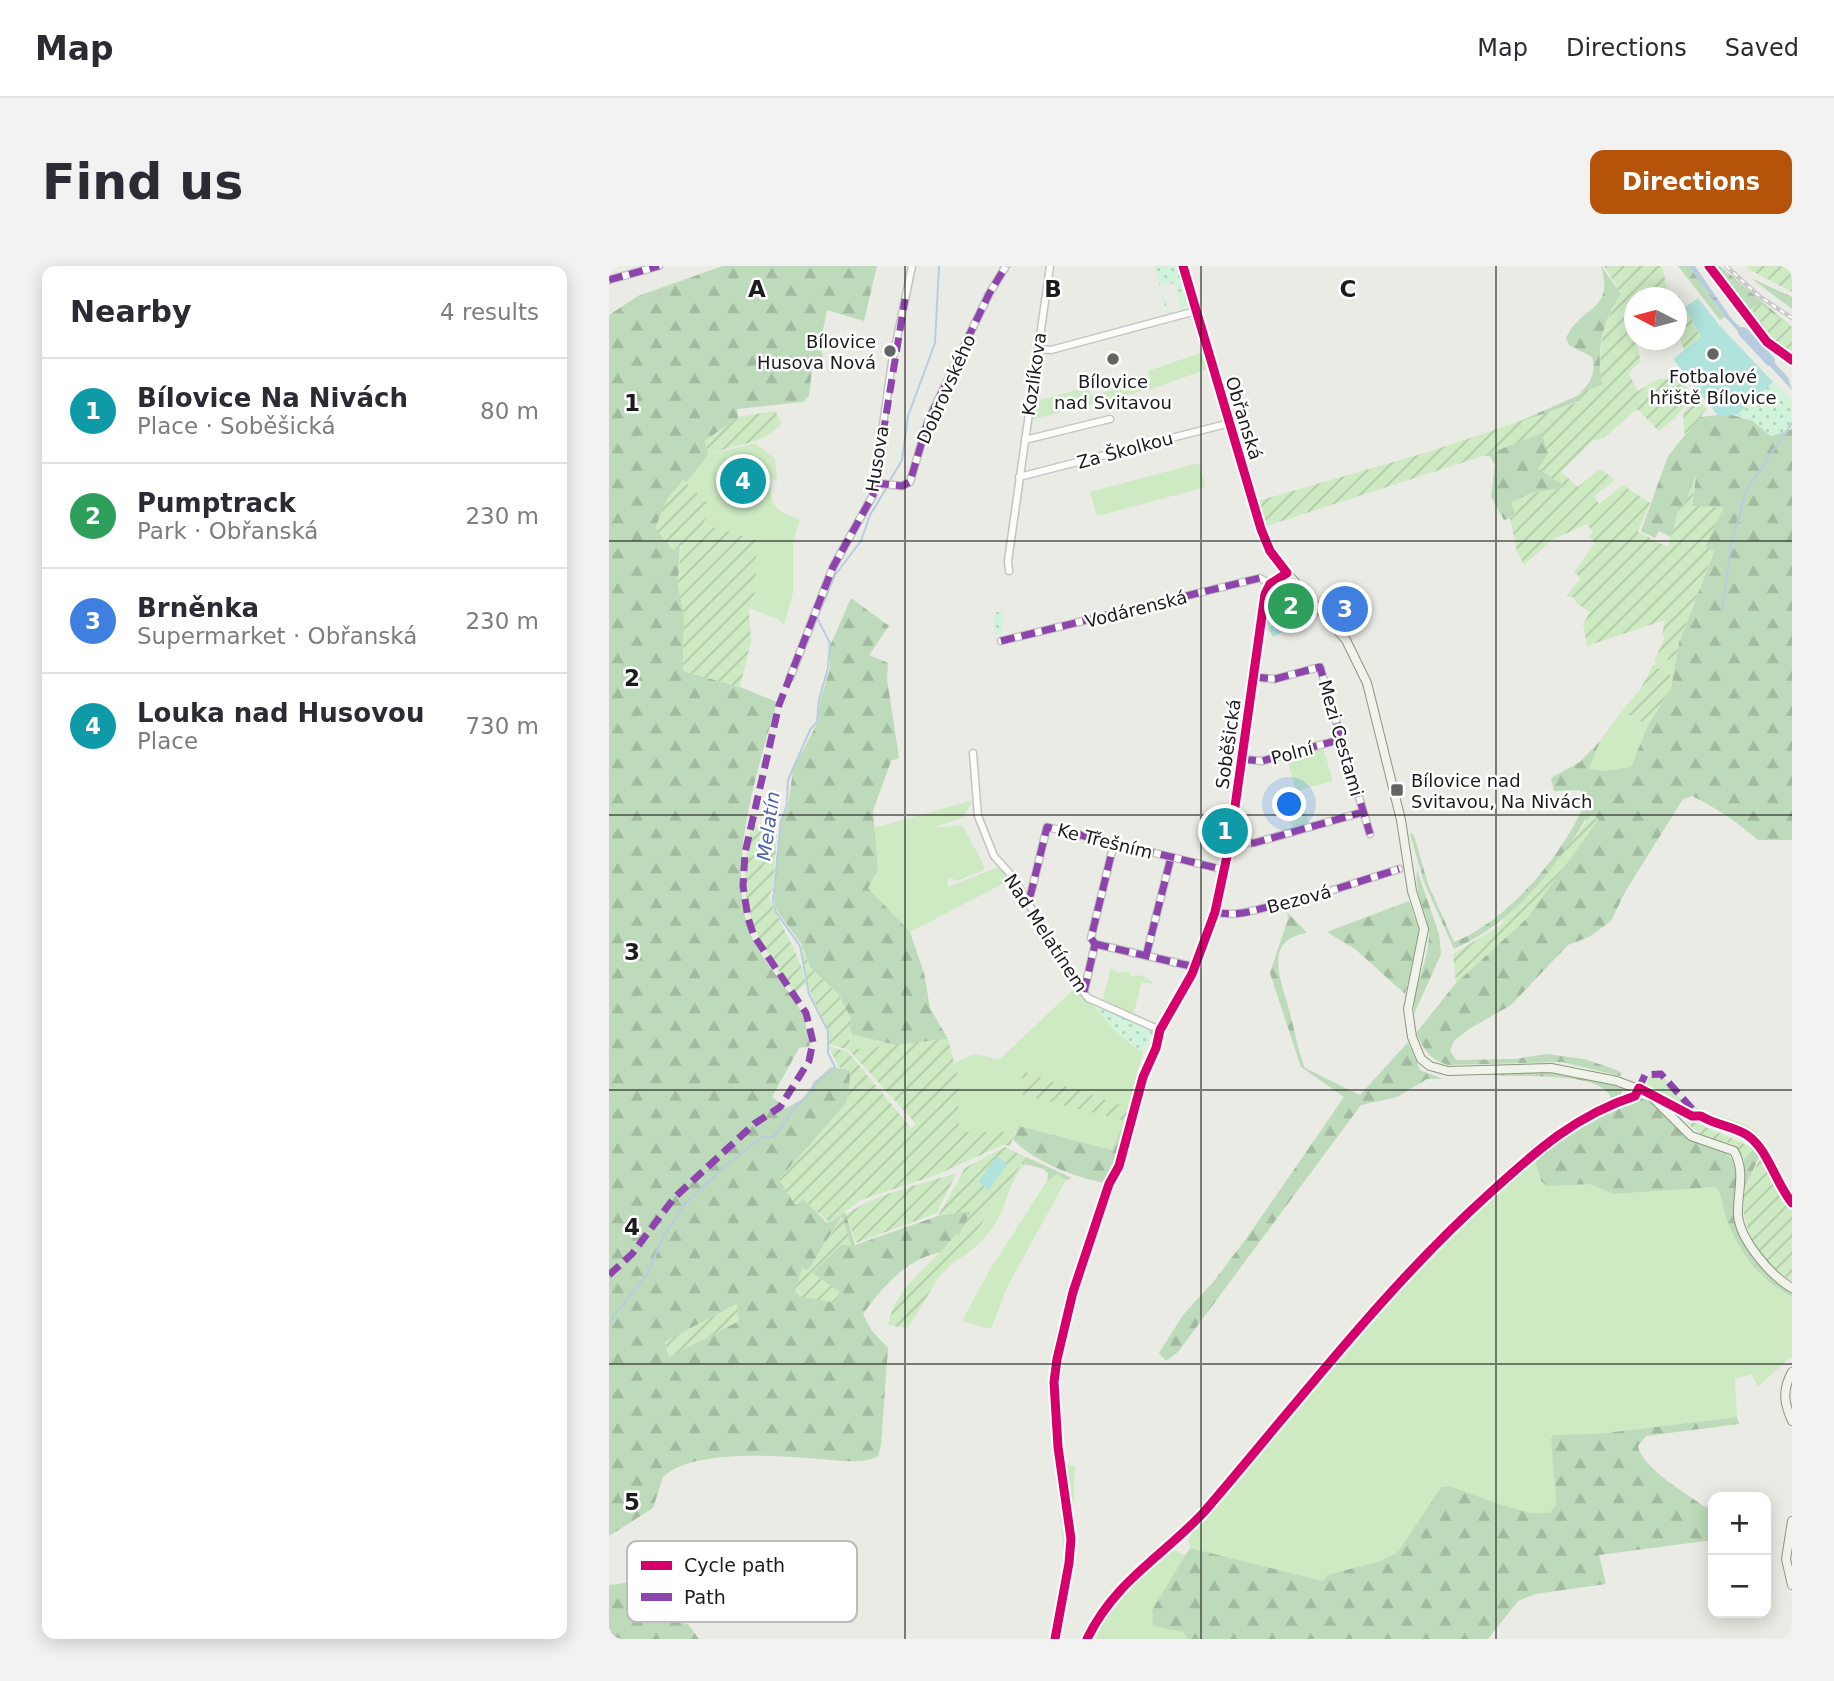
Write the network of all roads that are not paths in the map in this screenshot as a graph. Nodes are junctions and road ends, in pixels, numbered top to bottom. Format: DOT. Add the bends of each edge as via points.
graph roads {
  1 [pos="657,266"];
  2 [pos="912,266"];
  3 [pos="1006,266"];
  4 [pos="1050,266"];
  5 [pos="1183,266"];
  6 [pos="609,279"];
  7 [pos="1196,311"];
  8 [pos="1038,349"];
  9 [pos="1110,419"];
  10 [pos="1230,422"];
  11 [pos="1025,440"];
  12 [pos="1019,477"];
  13 [pos="875,483"];
  14 [pos="1009,571"];
  15 [pos="1287,573"];
  16 [pos="1270,584"];
  17 [pos="1002,641"];
  18 [pos="1254,677"];
  19 [pos="790,678"];
  20 [pos="1342,739"];
  21 [pos="973,754"];
  22 [pos="1242,759"];
  23 [pos="1363,811"];
  24 [pos="1370,834"];
  25 [pos="1230,842"];
  26 [pos="1114,843"];
  27 [pos="1171,857"];
  28 [pos="1379,864"];
  29 [pos="1399,869"];
  30 [pos="1225,870"];
  31 [pos="1382,874"];
  32 [pos="1029,892"];
  33 [pos="1215,912"];
  34 [pos="1095,944"];
  35 [pos="1146,956"];
  36 [pos="1195,967"];
  37 [pos="1084,992"];
  38 [pos="1160,1030"];
  39 [pos="1159,1042"];
  40 [pos="1792,1288"];
  41 [pos="1792,1372"];
  42 [pos="1792,1421"];
  43 [pos="1792,1521"];
  44 [pos="1792,1585"];
  1 -- 6 [label="street"];
  2 -- 13 [label="street, Husova"];
  3 -- 13 [label="street, Dobrovského" via="928,421 910,482 902,486"];
  4 -- 8 [label="street, Kozlíkova"];
  5 -- 7 [label="main road, Obřanská"];
  7 -- 8 [label="street" via="1051,350"];
  7 -- 10 [label="main road, Obřanská"];
  8 -- 11 [label="street, Kozlíkova"];
  9 -- 11 [label="street, Kozlíkova"];
  10 -- 12 [label="street, Za Školkou"];
  10 -- 15 [label="main road, Obřanská" via="1265,539"];
  11 -- 12 [label="street, Kozlíkova"];
  12 -- 14 [label="street, Kozlíkova"];
  13 -- 19 [label="street, Husova" via="866,510 833,567"];
  15 -- 16 [label="street"];
  15 -- 40 [label="main road, Obřanská" via="1346,640 1367,683 1424,927 1408,1003 1412,1037 1421,1059 1441,1069 1565,1069 1648,1093 1691,1136 1734,1152 1741,1170 1739,1226 1775,1275"];
  16 -- 17 [label="street, Vodárenská" via="1260,578"];
  16 -- 18 [label="street, Soběšická"];
  18 -- 20 [label="street, Mezi Cestami" via="1275,679 1320,667"];
  18 -- 22 [label="street, Soběšická"];
  20 -- 22 [label="street, Polní" via="1262,761"];
  20 -- 23 [label="street, Mezi Cestami"];
  21 -- 37 [label="street, Nad Melatínem" via="978,816 994,856 1013,877"];
  22 -- 25 [label="street, Soběšická"];
  23 -- 24 [label="street, Mezi Cestami"];
  23 -- 25 [label="street" via="1254,843"];
  25 -- 30 [label="street, Soběšická"];
  26 -- 27 [label="street, Ke Třešním"];
  26 -- 32 [label="street, Ke Třešním" via="1047,827"];
  26 -- 34 [label="street" via="1091,938"];
  27 -- 30 [label="street, Ke Třešním"];
  27 -- 35 [label="street"];
  28 -- 31 [label="street"];
  29 -- 31 [label="street, Bezová"];
  30 -- 33 [label="street, Soběšická"];
  31 -- 33 [label="street, Bezová" via="1242,915"];
  33 -- 36 [label="street, Soběšická"];
  34 -- 35 [label="street"];
  34 -- 37 [label="street"];
  35 -- 36 [label="street"];
  36 -- 38 [label="street, Soběšická"];
  37 -- 38 [label="street, Nad Melatínem" via="1088,998"];
  38 -- 39 [label="street, Soběšická"];
  41 -- 42 [label="main road" via="1784,1392"];
  43 -- 44 [label="main road" via="1786,1559"];
}
